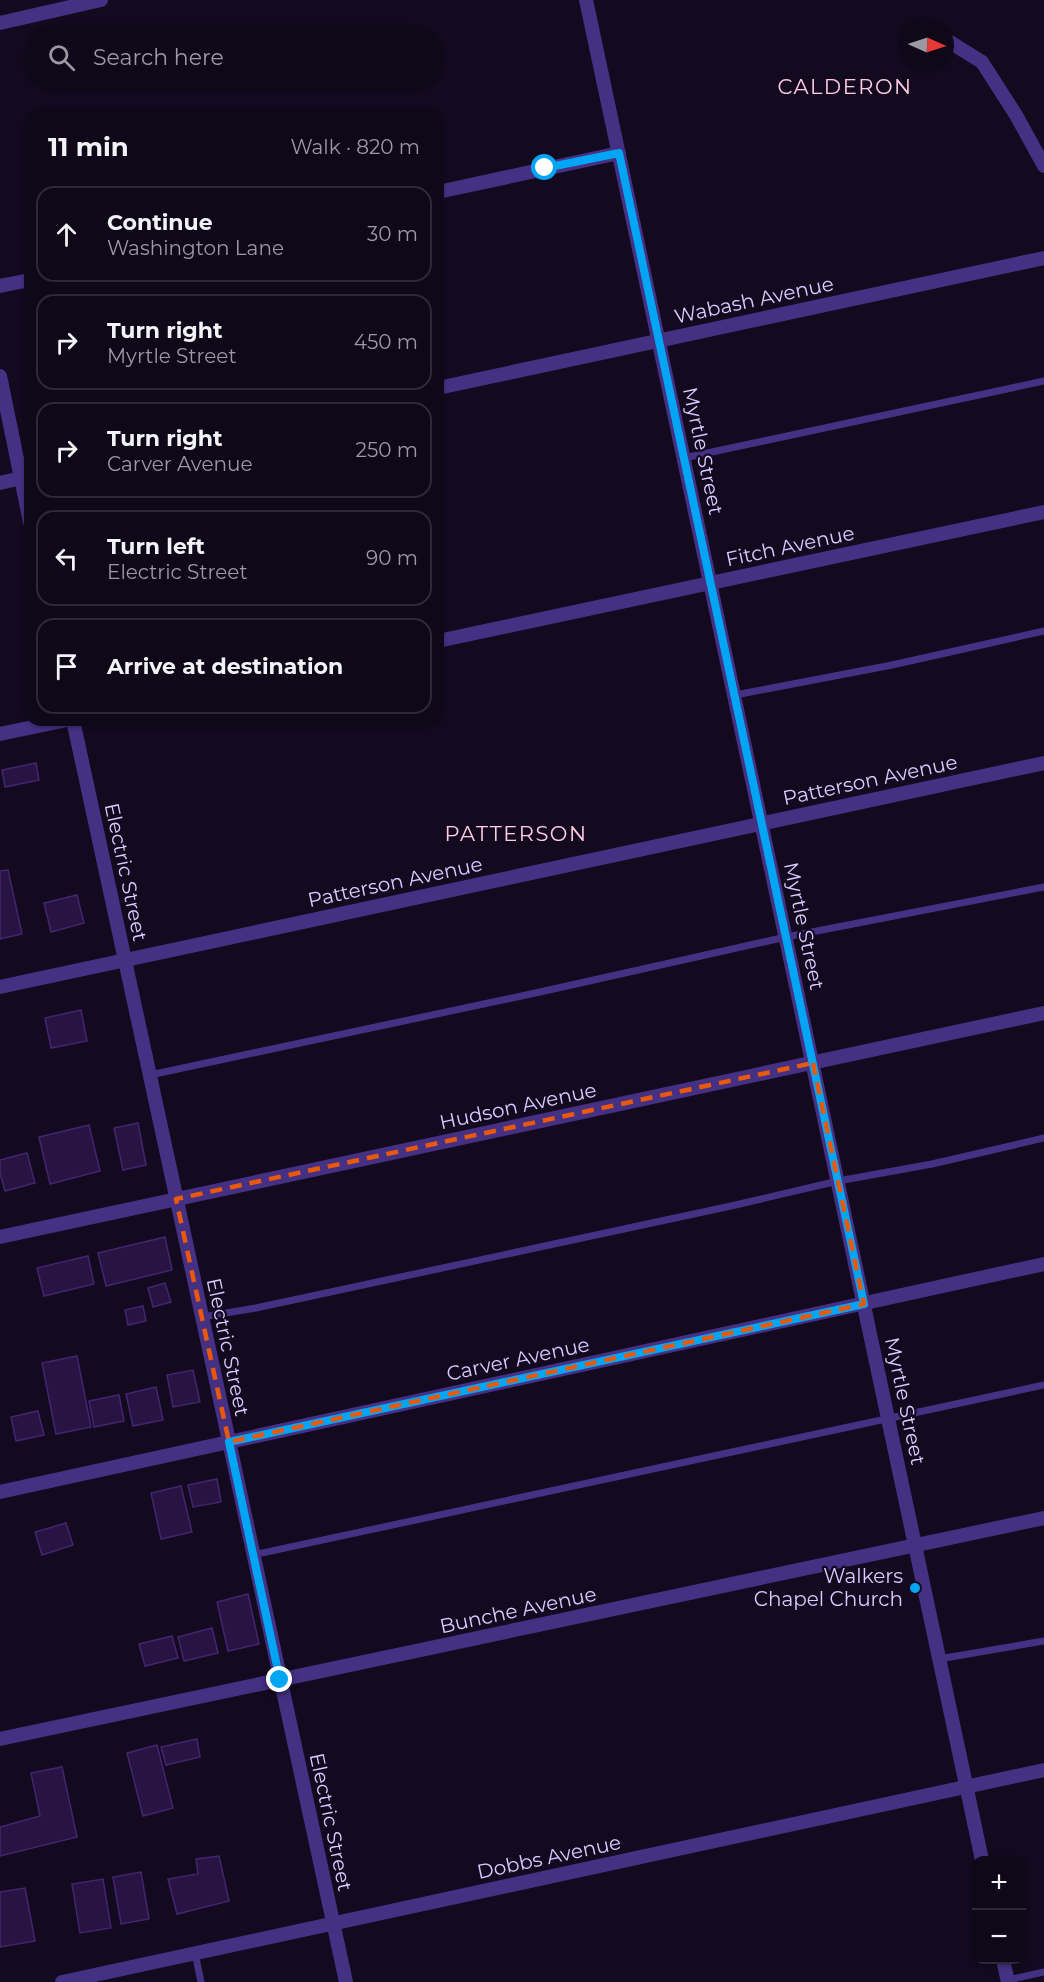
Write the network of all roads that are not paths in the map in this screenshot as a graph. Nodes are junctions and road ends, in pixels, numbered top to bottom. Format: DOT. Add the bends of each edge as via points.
graph roads {
  1 [pos="101,0"];
  2 [pos="586,0"];
  3 [pos="0,23"];
  4 [pos="954,45"];
  5 [pos="619,153"];
  6 [pos="1044,166"];
  7 [pos="444,191"];
  8 [pos="1044,258"];
  9 [pos="24,281"];
  10 [pos="0,286"];
  11 [pos="660,341"];
  12 [pos="0,376"];
  13 [pos="1044,381"];
  14 [pos="444,387"];
  15 [pos="684,458"];
  16 [pos="24,473"];
  17 [pos="24,477"];
  18 [pos="0,483"];
  19 [pos="1044,512"];
  20 [pos="711,583"];
  21 [pos="1044,631"];
  22 [pos="444,640"];
  23 [pos="735,695"];
  24 [pos="38,726"];
  25 [pos="74,726"];
  26 [pos="0,734"];
  27 [pos="1044,763"];
  28 [pos="762,823"];
  29 [pos="1044,887"];
  30 [pos="786,937"];
  31 [pos="125,960"];
  32 [pos="0,987"];
  33 [pos="1044,1013"];
  34 [pos="813,1063"];
  35 [pos="150,1075"];
  36 [pos="1044,1138"];
  37 [pos="838,1181"];
  38 [pos="176,1199"];
  39 [pos="0,1237"];
  40 [pos="1044,1264"];
  41 [pos="864,1304"];
  42 [pos="202,1317"];
  43 [pos="1044,1385"];
  44 [pos="888,1419"];
  45 [pos="229,1442"];
  46 [pos="0,1492"];
  47 [pos="1044,1518"];
  48 [pos="915,1545"];
  49 [pos="253,1556"];
  50 [pos="1044,1641"];
  51 [pos="939,1659"];
  52 [pos="280,1680"];
  53 [pos="0,1740"];
  54 [pos="1044,1770"];
  55 [pos="967,1786"];
  56 [pos="981,1856"];
  57 [pos="333,1923"];
  58 [pos="195,1953"];
  59 [pos="1004,1964"];
  60 [pos="1044,1972"];
  61 [pos="1008,1981"];
  62 [pos="62,1982"];
  63 [pos="201,1982"];
  64 [pos="346,1982"];
  1 -- 3 [label="street"];
  2 -- 5 [label="street, Myrtle Street"];
  4 -- 6 [label="street" via="982,62"];
  5 -- 7 [label="street"];
  5 -- 11 [label="street, Myrtle Street"];
  8 -- 11 [label="street, Wabash Avenue"];
  9 -- 10 [label="street"];
  11 -- 14 [label="street, Wabash Avenue"];
  11 -- 15 [label="street, Myrtle Street"];
  12 -- 16 [label="street"];
  13 -- 15 [label="lane"];
  15 -- 20 [label="street, Myrtle Street"];
  17 -- 18 [label="street"];
  19 -- 20 [label="street, Fitch Avenue"];
  20 -- 22 [label="street, Fitch Avenue"];
  20 -- 23 [label="street, Myrtle Street"];
  21 -- 23 [label="lane"];
  23 -- 28 [label="street, Myrtle Street"];
  24 -- 26 [label="street"];
  25 -- 31 [label="street, Electric Street"];
  27 -- 28 [label="street, Patterson Avenue"];
  28 -- 30 [label="street, Myrtle Street"];
  28 -- 31 [label="street, Patterson Avenue"];
  29 -- 30 [label="lane"];
  30 -- 34 [label="street, Myrtle Street"];
  30 -- 35 [label="lane"];
  31 -- 32 [label="street, Patterson Avenue"];
  31 -- 35 [label="street, Electric Street"];
  33 -- 34 [label="street, Hudson Avenue"];
  34 -- 37 [label="street, Myrtle Street"];
  34 -- 38 [label="street, Hudson Avenue"];
  35 -- 38 [label="street, Electric Street"];
  36 -- 37 [label="lane"];
  37 -- 41 [label="street, Myrtle Street"];
  37 -- 42 [label="lane"];
  38 -- 39 [label="street, Hudson Avenue"];
  38 -- 42 [label="street, Electric Street"];
  40 -- 41 [label="street, Carver Avenue"];
  41 -- 44 [label="street, Myrtle Street"];
  41 -- 45 [label="street, Carver Avenue"];
  42 -- 45 [label="street, Electric Street"];
  43 -- 44 [label="lane"];
  44 -- 48 [label="street, Myrtle Street"];
  44 -- 49 [label="lane"];
  45 -- 46 [label="street, Carver Avenue"];
  45 -- 49 [label="street, Electric Street"];
  47 -- 48 [label="street, Bunche Avenue"];
  48 -- 51 [label="street, Myrtle Street"];
  48 -- 52 [label="street, Bunche Avenue"];
  49 -- 52 [label="street, Electric Street"];
  50 -- 51 [label="lane"];
  51 -- 55 [label="street, Myrtle Street"];
  52 -- 53 [label="street, Bunche Avenue"];
  52 -- 57 [label="street, Electric Street"];
  54 -- 55 [label="street, Dobbs Avenue"];
  55 -- 56 [label="street, Myrtle Street"];
  55 -- 57 [label="street, Dobbs Avenue"];
  57 -- 58 [label="street, Dobbs Avenue"];
  57 -- 64 [label="street, Electric Street"];
  58 -- 62 [label="street, Dobbs Avenue"];
  58 -- 63 [label="lane"];
  59 -- 61 [label="street"];
  60 -- 61 [label="lane"];
}
